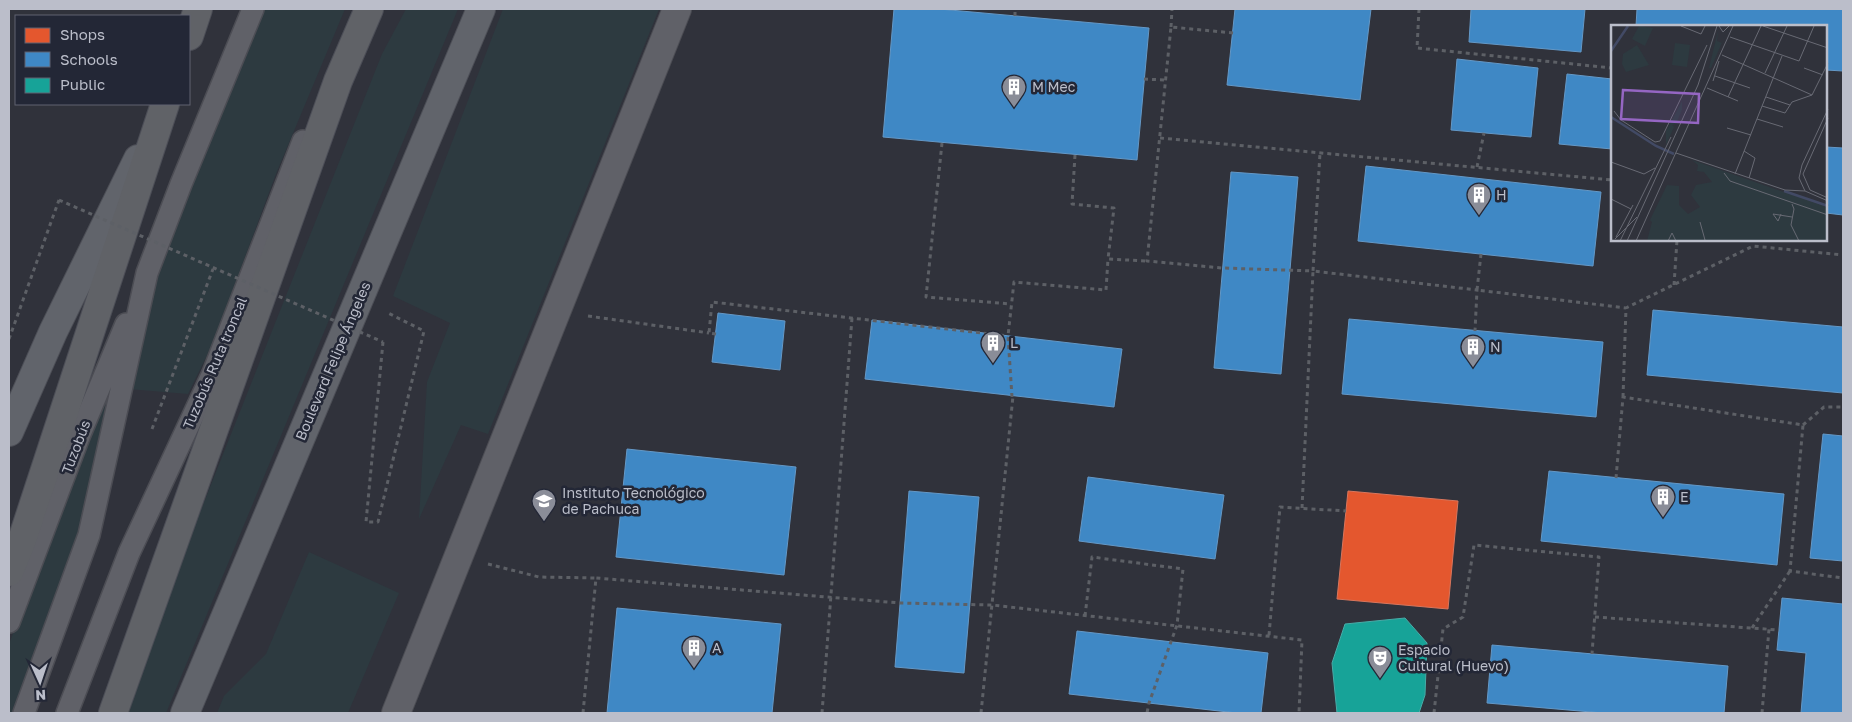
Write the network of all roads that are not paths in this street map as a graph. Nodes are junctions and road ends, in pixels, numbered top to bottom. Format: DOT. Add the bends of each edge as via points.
graph roads {
  1 [pos="198,9"];
  2 [pos="252,9"];
  3 [pos="356,9"];
  4 [pos="369,9"];
  5 [pos="381,9"];
  6 [pos="481,9"];
  7 [pos="677,9"];
  8 [pos="190,33"];
  9 [pos="338,80"];
  10 [pos="164,106"];
  11 [pos="147,273"];
  12 [pos="9,432"];
  13 [pos="9,572"];
  14 [pos="9,622"];
  15 [pos="24,713"];
  16 [pos="67,713"];
  17 [pos="113,713"];
  18 [pos="185,713"];
  19 [pos="396,713"];
  1 -- 8 [label="highway"];
  2 -- 11 [label="lane"];
  3 -- 16 [label="lane, Tuzobús Ruta troncal" via="213,373 129,553"];
  4 -- 9 [label="highway"];
  5 -- 9 [label="highway"];
  6 -- 18 [label="main road, Boulevard Felipe Ángeles"];
  7 -- 19 [label="street"];
  9 -- 17 [label="highway"];
  10 -- 12 [label="main road" via="53,332"];
  10 -- 13 [label="highway"];
  11 -- 14 [label="lane, Tuzobús" via="80,434"];
  11 -- 15 [label="lane" via="89,535"];
}
